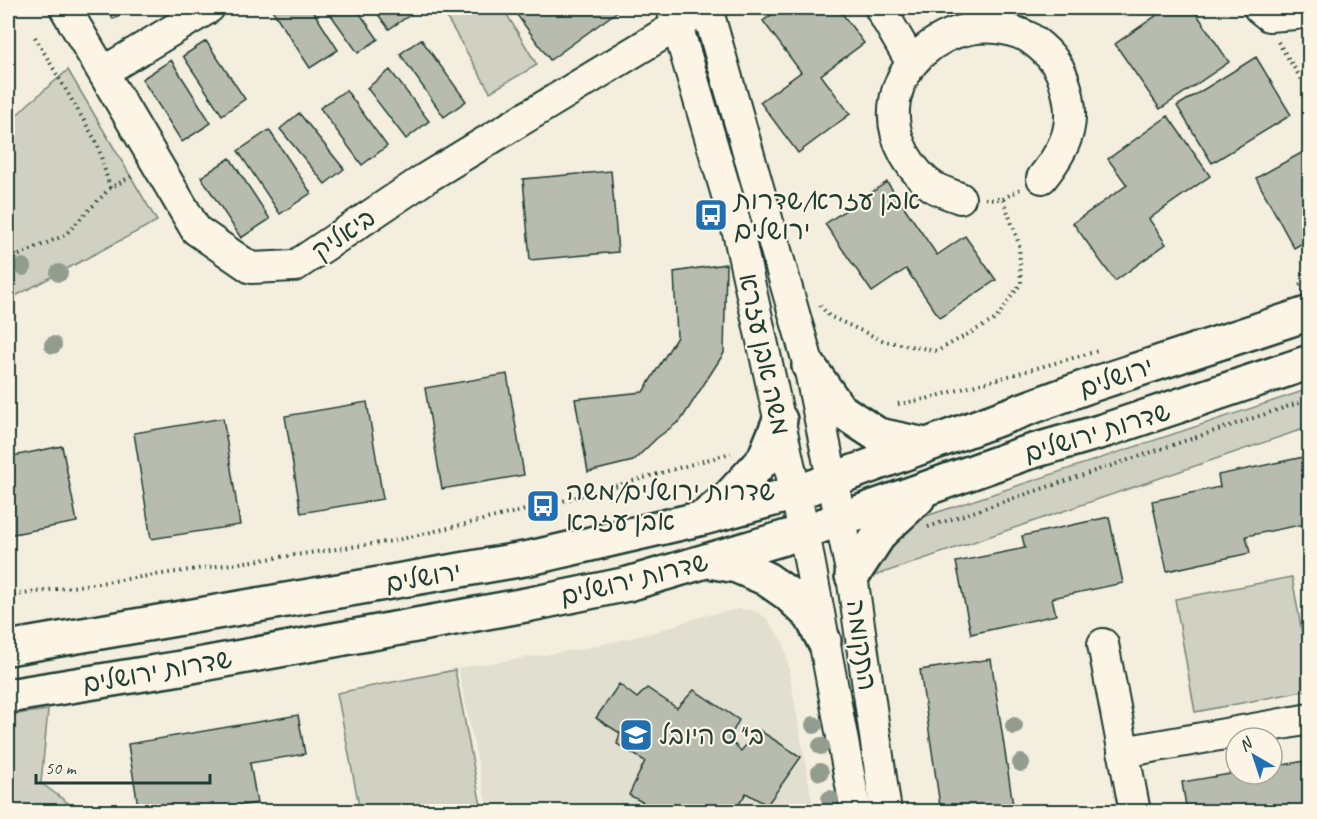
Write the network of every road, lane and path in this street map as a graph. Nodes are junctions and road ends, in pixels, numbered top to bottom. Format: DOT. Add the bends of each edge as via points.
graph roads {
  1 [pos="65,8"];
  2 [pos="209,8"];
  3 [pos="706,8"];
  4 [pos="880,8"];
  5 [pos="1310,11"];
  6 [pos="1264,12"];
  7 [pos="674,16"];
  8 [pos="35,37"];
  9 [pos="910,60"];
  10 [pos="103,72"];
  11 [pos="1310,93"];
  12 [pos="156,163"];
  13 [pos="1042,178"];
  14 [pos="110,188"];
  15 [pos="960,198"];
  16 [pos="1003,199"];
  17 [pos="8,260"];
  18 [pos="1310,282"];
  19 [pos="814,298"];
  20 [pos="1304,299"];
  21 [pos="1109,348"];
  22 [pos="1310,362"];
  23 [pos="809,366"];
  24 [pos="1310,399"];
  25 [pos="898,404"];
  26 [pos="780,420"];
  27 [pos="925,446"];
  28 [pos="738,451"];
  29 [pos="833,480"];
  30 [pos="929,489"];
  31 [pos="795,493"];
  32 [pos="703,518"];
  33 [pos="841,520"];
  34 [pos="921,530"];
  35 [pos="804,532"];
  36 [pos="709,561"];
  37 [pos="852,576"];
  38 [pos="8,596"];
  39 [pos="824,641"];
  40 [pos="1103,644"];
  41 [pos="8,648"];
  42 [pos="8,696"];
  43 [pos="1310,719"];
  44 [pos="1123,752"];
  45 [pos="856,812"];
  46 [pos="886,812"];
  47 [pos="1135,812"];
  1 -- 10 [label="street, ביאליק"];
  2 -- 10 [label="street"];
  3 -- 7 [label="street, ביאליק"];
  3 -- 23 [label="street, משה אבן עזרא"];
  4 -- 9 [label="street"];
  5 -- 6 [label="street"];
  6 -- 11 [label="path"];
  7 -- 12 [label="street, ביאליק" via="295,266 251,268 196,230"];
  7 -- 26 [label="street, משה אבן עזרא" via="739,236"];
  8 -- 14 [label="path" via="97,143"];
  9 -- 13 [label="street" via="931,39 958,27 987,23 1017,30 1041,46 1060,69 1070,97 1070,126 1060,154"];
  9 -- 15 [label="street" via="897,86 893,115 898,143 912,168 934,187"];
  10 -- 12 [label="street, ביאליק"];
  12 -- 14 [label="path"];
  13 -- 16 [label="path"];
  14 -- 17 [label="path" via="65,235"];
  15 -- 16 [label="path"];
  16 -- 19 [label="path" via="1019,244 1021,283 996,319 937,351 884,341 829,316"];
  18 -- 20 [label="path"];
  20 -- 27 [label="main road, ירושלים" via="1094,384"];
  21 -- 25 [label="path"];
  22 -- 30 [label="main road, שדרות ירושלים" via="1023,454"];
  23 -- 27 [label="main road" via="838,409 878,435"];
  23 -- 29 [label="street, משה אבן עזרא"];
  24 -- 34 [label="path"];
  26 -- 31 [label="street, משה אבן עזרא"];
  26 -- 32 [label="main road" via="764,459"];
  27 -- 29 [label="main road"];
  28 -- 38 [label="path" via="551,504 393,541"];
  29 -- 31 [label="main road, ירושלים"];
  29 -- 33 [label="street, התקומה"];
  30 -- 33 [label="main road, שדרות ירושלים"];
  30 -- 37 [label="main road" via="880,532"];
  31 -- 32 [label="main road, ירושלים"];
  31 -- 35 [label="street, התקומה"];
  32 -- 41 [label="main road, ירושלים" via="530,558"];
  33 -- 35 [label="main road, שדרות ירושלים"];
  33 -- 37 [label="street, התקומה"];
  35 -- 36 [label="main road, שדרות ירושלים"];
  35 -- 39 [label="street, התקומה"];
  36 -- 39 [label="main road" via="736,566 788,594 811,616"];
  36 -- 42 [label="main road, שדרות ירושלים" via="628,584 531,604"];
  37 -- 46 [label="street, התקומה"];
  39 -- 45 [label="street, התקומה"];
  40 -- 44 [label="street"];
  43 -- 44 [label="street"];
  44 -- 47 [label="street"];
}
